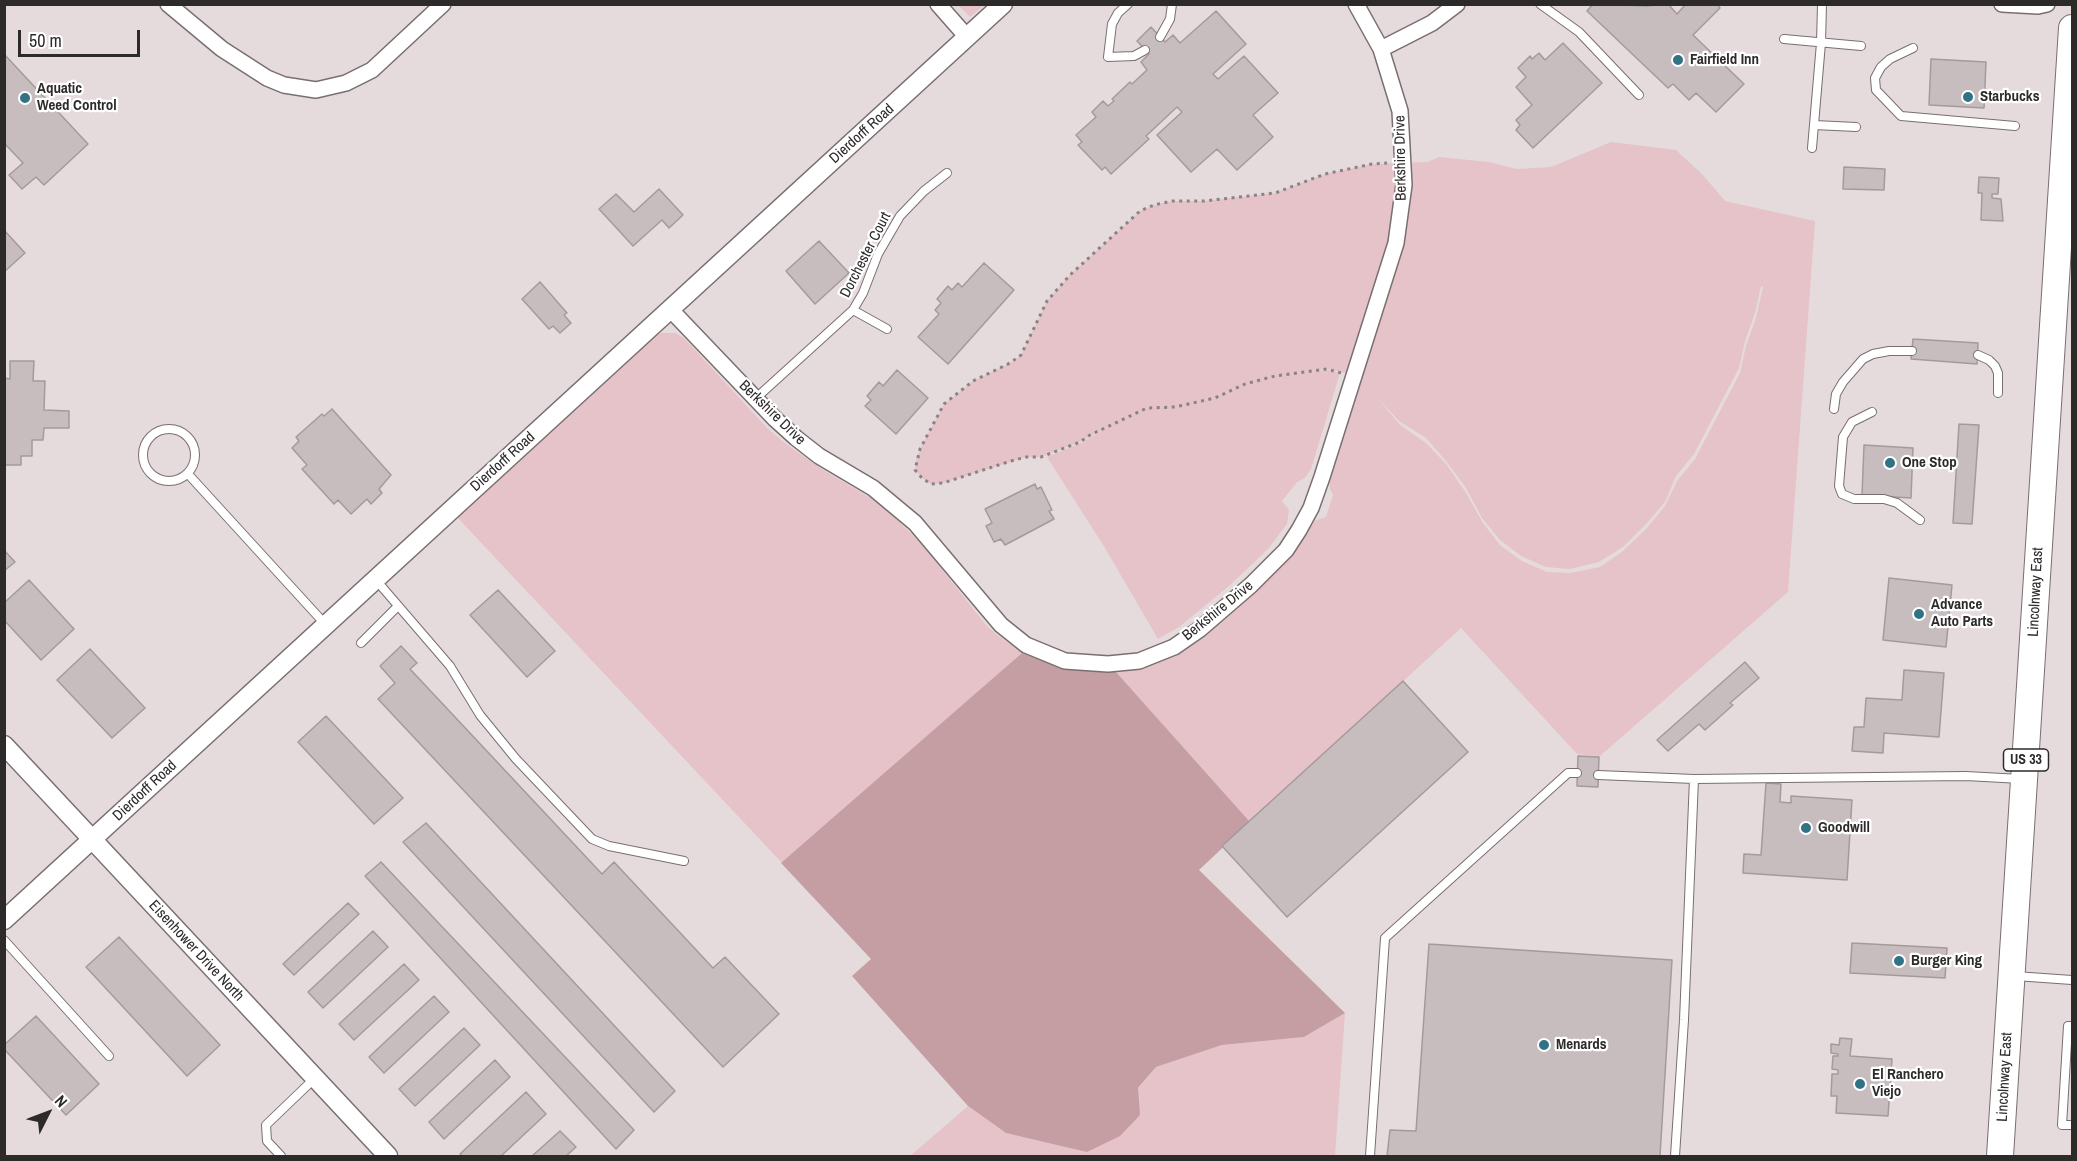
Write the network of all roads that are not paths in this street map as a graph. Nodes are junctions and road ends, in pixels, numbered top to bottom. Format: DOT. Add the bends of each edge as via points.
graph roads {
  1 [pos="168,4"];
  2 [pos="442,4"];
  3 [pos="938,4"];
  4 [pos="1003,4"];
  5 [pos="1128,4"];
  6 [pos="1172,4"];
  7 [pos="1356,4"];
  8 [pos="1457,4"];
  9 [pos="1540,4"];
  10 [pos="1822,4"];
  11 [pos="2002,4"];
  12 [pos="2047,4"];
  13 [pos="2073,28"];
  14 [pos="967,37"];
  15 [pos="1160,37"];
  16 [pos="1784,39"];
  17 [pos="1821,43"];
  18 [pos="1861,46"];
  19 [pos="1381,48"];
  20 [pos="1913,48"];
  21 [pos="1145,50"];
  22 [pos="1639,95"];
  23 [pos="1814,124"];
  24 [pos="2015,126"];
  25 [pos="1856,127"];
  26 [pos="1812,148"];
  27 [pos="947,172"];
  28 [pos="670,309"];
  29 [pos="853,310"];
  30 [pos="887,329"];
  31 [pos="1912,351"];
  32 [pos="1978,355"];
  33 [pos="1998,393"];
  34 [pos="755,399"];
  35 [pos="1834,409"];
  36 [pos="1872,412"];
  37 [pos="188,474"];
  38 [pos="1920,520"];
  39 [pos="375,579"];
  40 [pos="398,606"];
  41 [pos="325,624"];
  42 [pos="361,643"];
  43 [pos="4,745"];
  44 [pos="1577,773"];
  45 [pos="1598,775"];
  46 [pos="1694,779"];
  47 [pos="2025,780"];
  48 [pos="92,840"];
  49 [pos="684,861"];
  50 [pos="4,920"];
  51 [pos="4,940"];
  52 [pos="2011,976"];
  53 [pos="2073,980"];
  54 [pos="2073,1026"];
  55 [pos="110,1056"];
  56 [pos="315,1078"];
  57 [pos="2073,1125"];
  58 [pos="281,1156"];
  59 [pos="388,1156"];
  60 [pos="1370,1156"];
  61 [pos="1675,1156"];
  62 [pos="2000,1156"];
  1 -- 2 [label="street" via="222,49 267,78 284,86 316,90 346,83 372,70"];
  3 -- 14 [label="street"];
  4 -- 14 [label="street, Dierdorff Road"];
  5 -- 21 [label="lane" via="1112,24 1108,57 1134,56"];
  6 -- 15 [label="lane" via="1170,19"];
  7 -- 19 [label="street, Berkshire Drive"];
  8 -- 19 [label="street" via="1432,23"];
  9 -- 22 [label="lane" via="1579,32"];
  10 -- 17 [label="lane"];
  11 -- 12 [label="street"];
  13 -- 47 [label="highway, Lincolnway East / US 33"];
  14 -- 28 [label="street, Dierdorff Road"];
  16 -- 17 [label="lane"];
  17 -- 18 [label="lane"];
  17 -- 23 [label="lane"];
  19 -- 34 [label="street, Berkshire Drive" via="1400,111 1404,185 1396,243 1311,508 1286,550 1251,585 1174,647 1139,661 1108,664 1065,661 1026,645 1001,625 940,550 895,504 819,456"];
  20 -- 24 [label="lane" via="1890,59 1875,78 1876,90 1901,116"];
  23 -- 25 [label="lane"];
  23 -- 26 [label="lane"];
  27 -- 29 [label="lane, Dorchester Court" via="900,216"];
  28 -- 34 [label="street, Berkshire Drive"];
  28 -- 39 [label="street, Dierdorff Road"];
  29 -- 30 [label="lane"];
  29 -- 34 [label="lane, Dorchester Court"];
  31 -- 35 [label="lane" via="1888,351 1863,359 1836,394"];
  32 -- 33 [label="lane" via="1995,366"];
  36 -- 38 [label="lane" via="1852,422 1843,437 1839,486 1842,494 1854,500 1884,499 1897,503"];
  37 -- 37 [label="lane" via="196,451 188,436 173,428 150,436 142,452 147,470 154,477 171,482"];
  37 -- 41 [label="lane"];
  39 -- 40 [label="lane"];
  39 -- 41 [label="street, Dierdorff Road"];
  40 -- 42 [label="lane"];
  40 -- 49 [label="lane" via="450,666 480,715 516,759 592,839"];
  41 -- 48 [label="street, Dierdorff Road"];
  43 -- 48 [label="street, Eisenhower Drive North"];
  44 -- 60 [label="lane" via="1568,773 1385,938"];
  45 -- 46 [label="lane"];
  46 -- 47 [label="lane" via="1966,776"];
  46 -- 61 [label="lane"];
  47 -- 52 [label="highway, Lincolnway East / US 33"];
  48 -- 50 [label="street, Dierdorff Road"];
  48 -- 56 [label="street, Eisenhower Drive North"];
  51 -- 55 [label="lane"];
  52 -- 53 [label="lane"];
  52 -- 62 [label="highway, Lincolnway East / US 33"];
  54 -- 57 [label="lane" via="2067,1026 2062,1125"];
  56 -- 58 [label="lane" via="266,1125 267,1141"];
  56 -- 59 [label="street, Eisenhower Drive North"];
}
